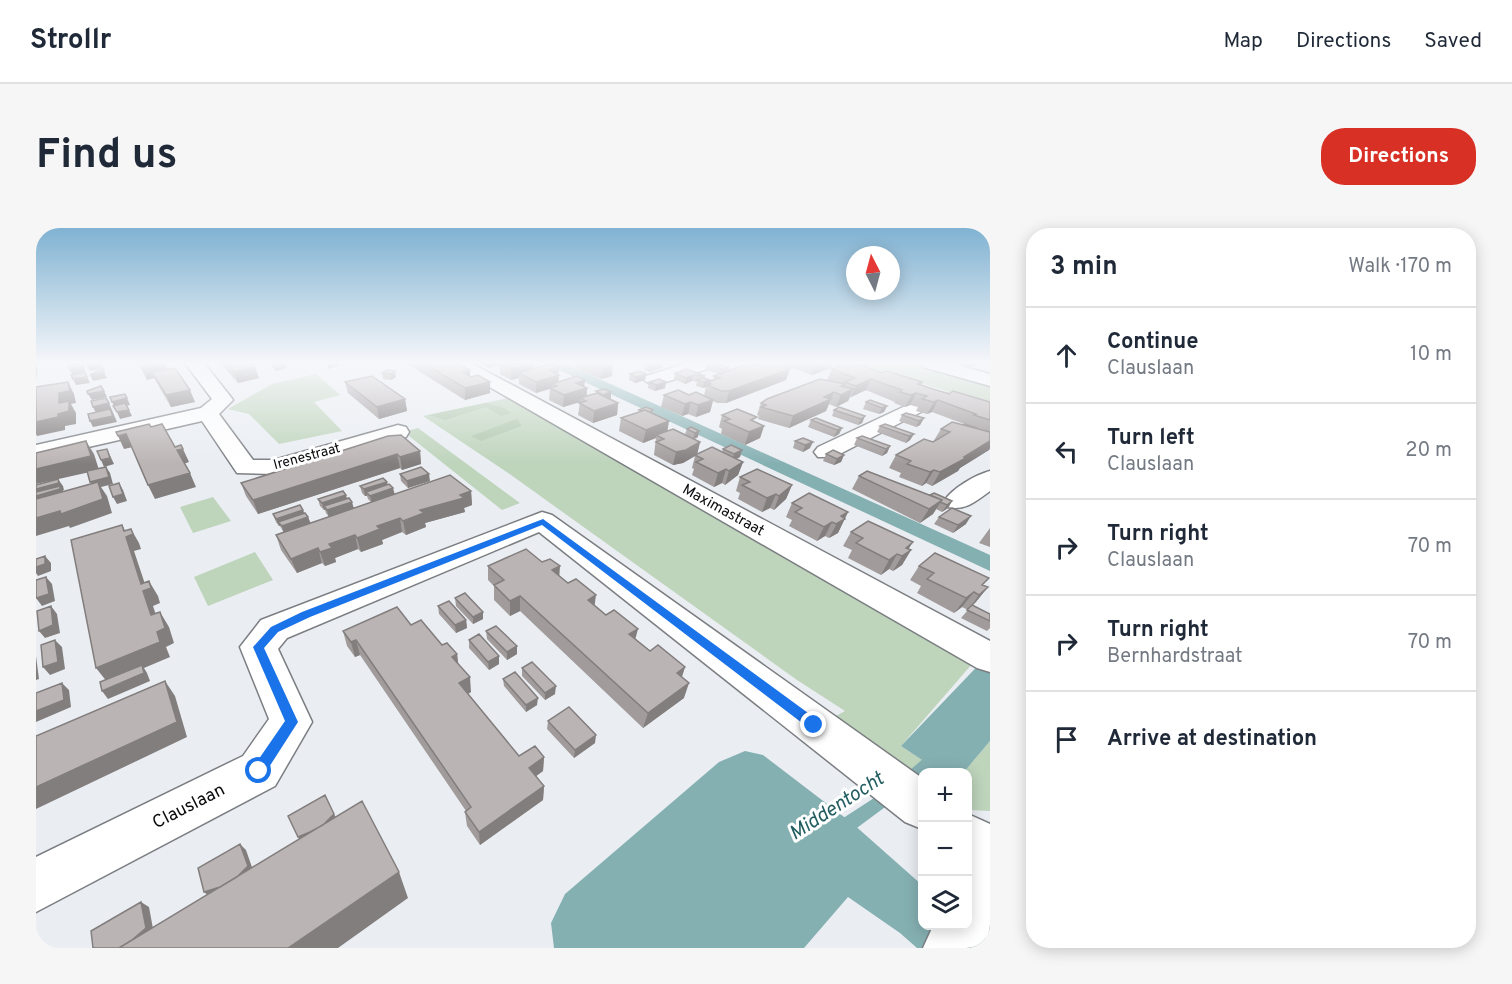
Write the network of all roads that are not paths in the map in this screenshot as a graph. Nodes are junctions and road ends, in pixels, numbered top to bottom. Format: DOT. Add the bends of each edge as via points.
graph roads {
  1 [pos="220,397"];
  2 [pos="519,397"];
  3 [pos="926,402"];
  4 [pos="208,413"];
  5 [pos="398,432"];
  6 [pos="36,452"];
  7 [pos="826,452"];
  8 [pos="990,479"];
  9 [pos="958,501"];
  10 [pos="981,653"];
  11 [pos="918,803"];
  12 [pos="972,842"];
  13 [pos="990,856"];
  14 [pos="36,885"];
  1 -- 4 [label="street" via="223,400"];
  2 -- 10 [label="street, Maximastraat"];
  3 -- 7 [label="street"];
  4 -- 5 [label="street, Irenestraat" via="246,468 275,467"];
  4 -- 6 [label="street"];
  8 -- 9 [label="street"];
  11 -- 14 [label="street, Clauslaan" via="543,521 274,629 259,647 291,722 259,771"];
  12 -- 13 [label="street"];
}
